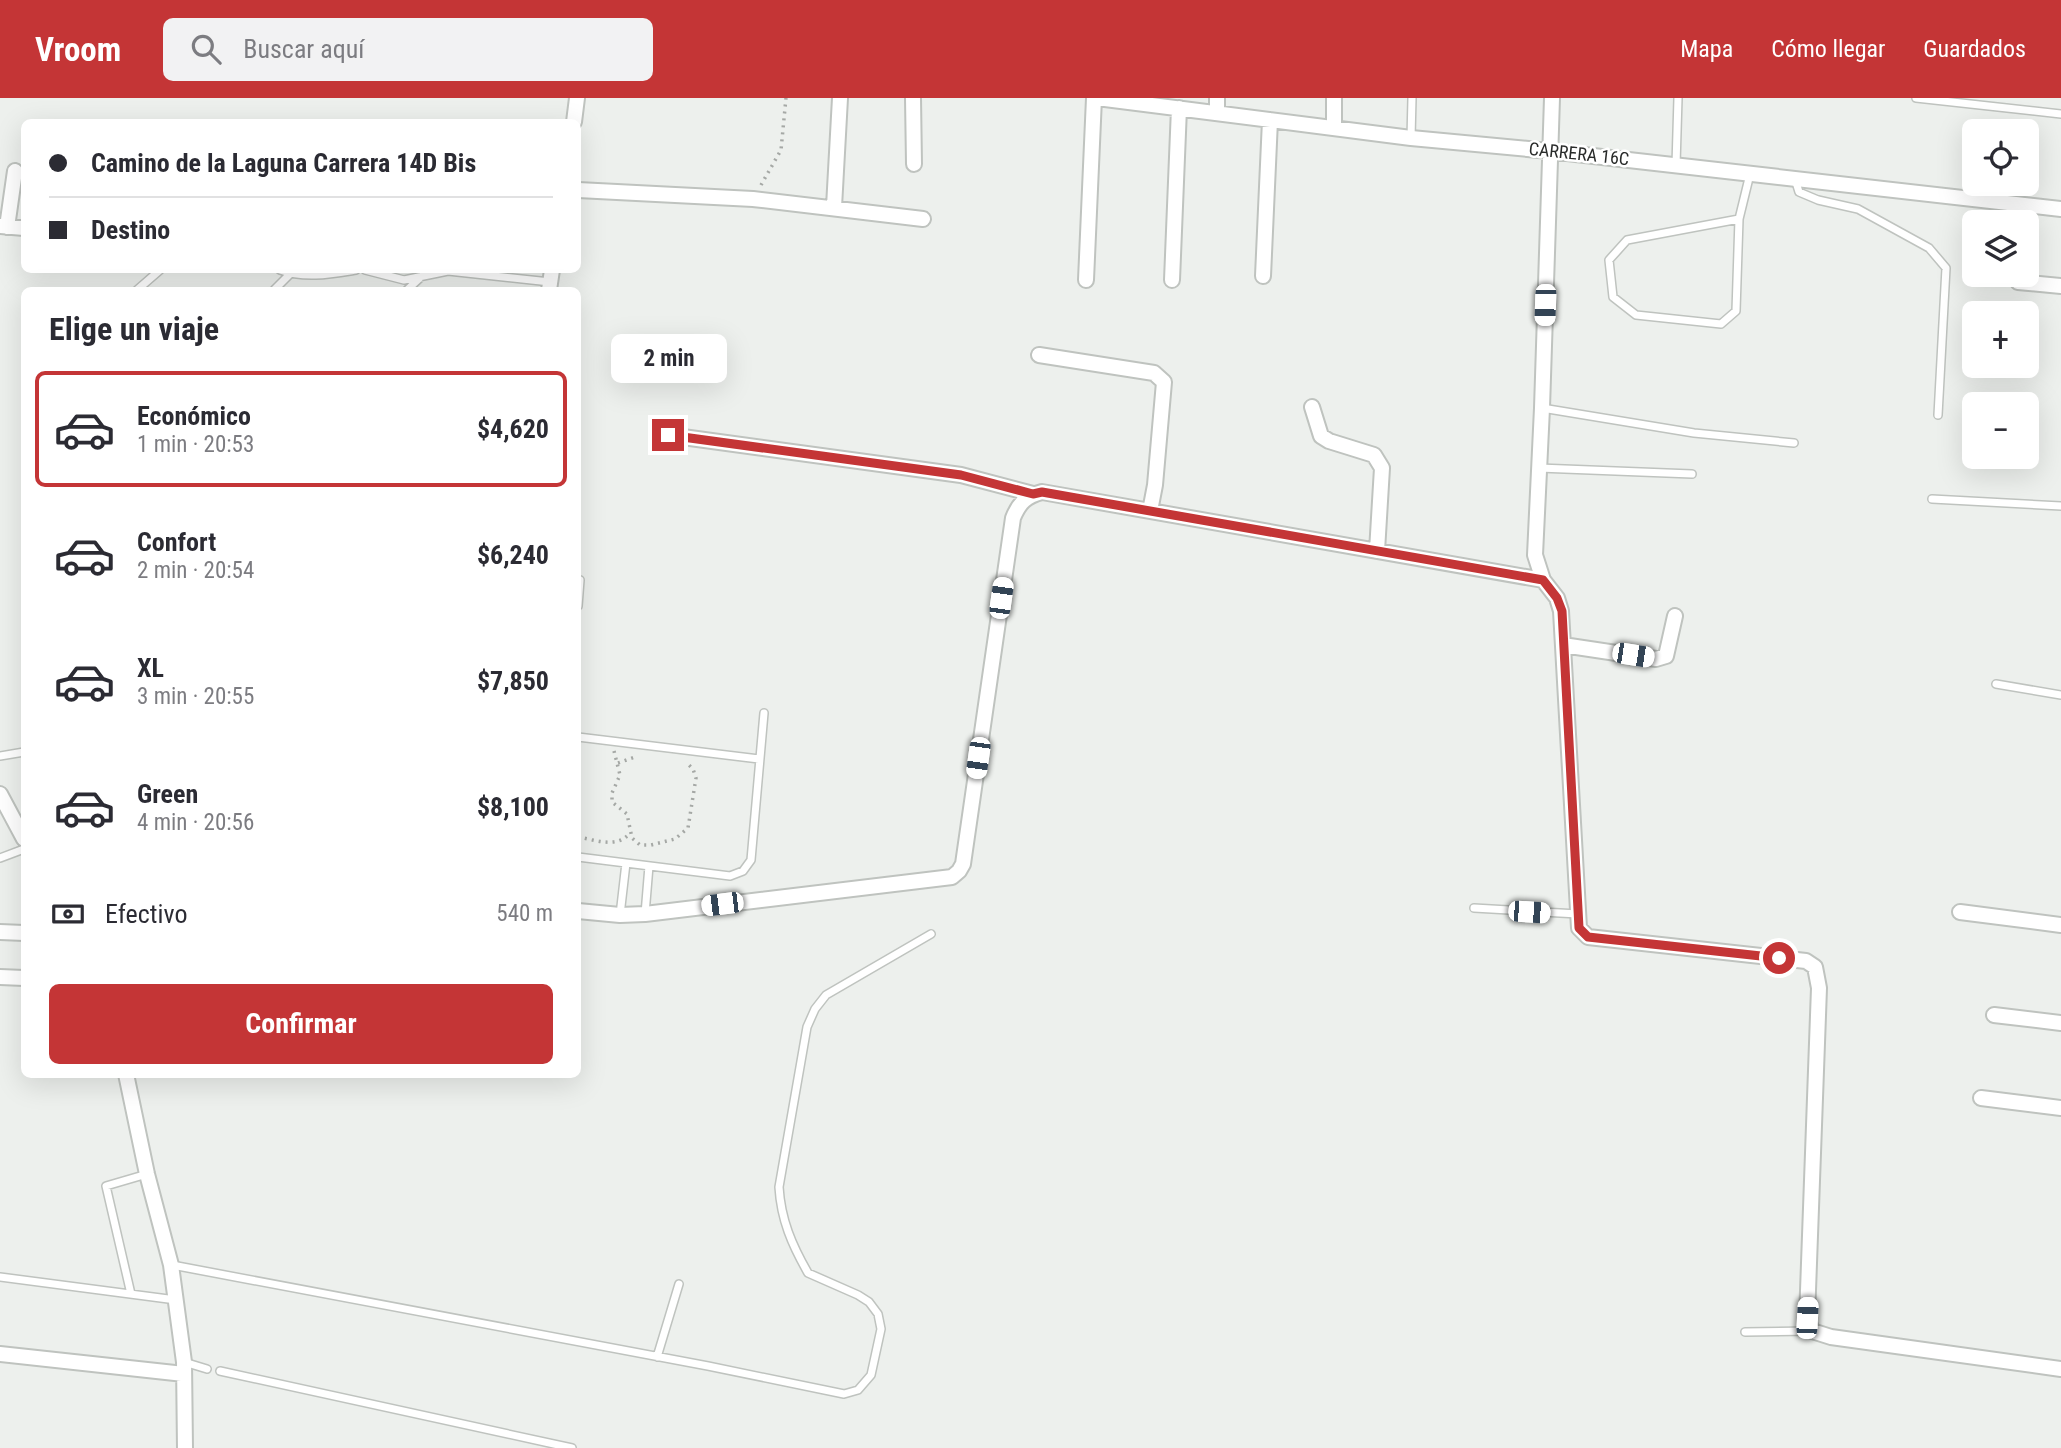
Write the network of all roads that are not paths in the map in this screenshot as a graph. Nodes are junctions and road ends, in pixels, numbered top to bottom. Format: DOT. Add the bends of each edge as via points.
graph roads {
  1 [pos="577,98"];
  2 [pos="840,98"];
  3 [pos="913,98"];
  4 [pos="1095,98"];
  5 [pos="1334,98"];
  6 [pos="1412,98"];
  7 [pos="1552,98"];
  8 [pos="1678,98"];
  9 [pos="1916,98"];
  10 [pos="1991,102"];
  11 [pos="1186,105"];
  12 [pos="1217,105"];
  13 [pos="2061,114"];
  14 [pos="574,119"];
  15 [pos="1270,120"];
  16 [pos="1334,128"];
  17 [pos="1411,138"];
  18 [pos="1549,150"];
  19 [pos="914,164"];
  20 [pos="1676,165"];
  21 [pos="15,171"];
  22 [pos="1750,173"];
  23 [pos="1794,179"];
  24 [pos="581,190"];
  25 [pos="834,207"];
  26 [pos="2061,209"];
  27 [pos="923,219"];
  28 [pos="1739,219"];
  29 [pos="4,227"];
  30 [pos="157,273"];
  31 [pos="340,273"];
  32 [pos="377,273"];
  33 [pos="438,273"];
  34 [pos="468,273"];
  35 [pos="291,274"];
  36 [pos="422,276"];
  37 [pos="1263,276"];
  38 [pos="1086,279"];
  39 [pos="1172,280"];
  40 [pos="550,281"];
  41 [pos="2039,284"];
  42 [pos="2061,286"];
  43 [pos="140,287"];
  44 [pos="277,287"];
  45 [pos="410,287"];
  46 [pos="1039,355"];
  47 [pos="1312,407"];
  48 [pos="1542,408"];
  49 [pos="1938,415"];
  50 [pos="668,435"];
  51 [pos="1794,443"];
  52 [pos="1538,468"];
  53 [pos="1692,474"];
  54 [pos="1033,494"];
  55 [pos="1932,499"];
  56 [pos="2061,506"];
  57 [pos="1150,511"];
  58 [pos="1377,551"];
  59 [pos="1543,580"];
  60 [pos="1675,616"];
  61 [pos="1563,645"];
  62 [pos="1996,684"];
  63 [pos="2061,695"];
  64 [pos="764,713"];
  65 [pos="581,737"];
  66 [pos="21,752"];
  67 [pos="0,756"];
  68 [pos="759,759"];
  69 [pos="0,794"];
  70 [pos="21,833"];
  71 [pos="21,850"];
  72 [pos="581,857"];
  73 [pos="0,858"];
  74 [pos="626,863"];
  75 [pos="649,866"];
  76 [pos="1474,908"];
  77 [pos="581,911"];
  78 [pos="1960,912"];
  79 [pos="645,914"];
  80 [pos="1578,914"];
  81 [pos="620,915"];
  82 [pos="2061,925"];
  83 [pos="0,932"];
  84 [pos="21,933"];
  85 [pos="931,934"];
  86 [pos="0,977"];
  87 [pos="21,978"];
  88 [pos="1994,1015"];
  89 [pos="2061,1023"];
  90 [pos="127,1078"];
  91 [pos="1981,1098"];
  92 [pos="2061,1108"];
  93 [pos="147,1174"];
  94 [pos="171,1265"];
  95 [pos="0,1277"];
  96 [pos="679,1284"];
  97 [pos="131,1294"];
  98 [pos="176,1300"];
  99 [pos="1812,1331"];
  100 [pos="1745,1332"];
  101 [pos="0,1354"];
  102 [pos="657,1357"];
  103 [pos="184,1368"];
  104 [pos="207,1368"];
  105 [pos="2061,1368"];
  106 [pos="220,1371"];
  107 [pos="185,1448"];
  108 [pos="572,1448"];
  1 -- 14 [label="street"];
  2 -- 25 [label="street"];
  3 -- 19 [label="street"];
  4 -- 11 [label="street, CARRERA 16C"];
  4 -- 38 [label="street"];
  5 -- 16 [label="street"];
  6 -- 17 [label="lane"];
  7 -- 18 [label="street"];
  8 -- 20 [label="lane"];
  9 -- 10 [label="lane"];
  10 -- 13 [label="lane"];
  11 -- 12 [label="street, CARRERA 16C"];
  11 -- 39 [label="street"];
  12 -- 15 [label="street, CARRERA 16C"];
  15 -- 16 [label="street, CARRERA 16C"];
  15 -- 37 [label="street"];
  16 -- 17 [label="street, CARRERA 16C"];
  17 -- 18 [label="street, CARRERA 16C"];
  18 -- 20 [label="street, CARRERA 16C"];
  18 -- 48 [label="street"];
  20 -- 22 [label="street, CARRERA 16C"];
  21 -- 29 [label="street"];
  22 -- 23 [label="street, CARRERA 16C"];
  22 -- 28 [label="lane"];
  23 -- 26 [label="street, CARRERA 16C"];
  23 -- 49 [label="lane" via="1799,191 1858,209 1928,248 1945,268"];
  24 -- 25 [label="street"];
  25 -- 27 [label="street"];
  28 -- 28 [label="lane" via="1627,240 1609,260 1613,297 1636,315 1721,324 1736,311"];
  30 -- 43 [label="lane"];
  31 -- 35 [label="lane"];
  32 -- 36 [label="lane" via="404,280"];
  33 -- 36 [label="lane"];
  34 -- 40 [label="lane"];
  35 -- 44 [label="lane"];
  36 -- 45 [label="lane"];
  41 -- 42 [label="street"];
  46 -- 57 [label="street" via="1154,373 1164,382"];
  47 -- 58 [label="street" via="1321,436 1374,455 1382,468"];
  48 -- 51 [label="lane" via="1694,433"];
  48 -- 52 [label="street"];
  50 -- 54 [label="street" via="961,475"];
  52 -- 53 [label="lane"];
  52 -- 59 [label="street" via="1535,555"];
  54 -- 57 [label="street"];
  54 -- 79 [label="street" via="1024,499 1013,518 959,871 952,877"];
  55 -- 56 [label="lane"];
  57 -- 58 [label="street"];
  58 -- 59 [label="street"];
  59 -- 61 [label="street" via="1562,611"];
  60 -- 61 [label="street" via="1666,656 1656,659"];
  61 -- 80 [label="street"];
  62 -- 63 [label="lane"];
  64 -- 68 [label="lane"];
  65 -- 68 [label="lane"];
  66 -- 67 [label="lane"];
  68 -- 75 [label="lane" via="748,866 730,876"];
  69 -- 70 [label="street"];
  71 -- 73 [label="lane"];
  72 -- 74 [label="lane"];
  74 -- 75 [label="lane"];
  74 -- 81 [label="lane"];
  75 -- 79 [label="lane"];
  76 -- 80 [label="lane"];
  77 -- 81 [label="street"];
  78 -- 82 [label="street"];
  79 -- 81 [label="street"];
  80 -- 99 [label="street" via="1579,928 1588,937 1806,961 1815,967 1819,988 1807,1318"];
  83 -- 84 [label="street"];
  85 -- 102 [label="lane" via="826,995 815,1009 807,1027 779,1187 785,1228 808,1273 858,1294 878,1314 881,1329 872,1376 858,1390 845,1394"];
  86 -- 87 [label="street"];
  88 -- 89 [label="street"];
  90 -- 93 [label="street"];
  91 -- 92 [label="street"];
  93 -- 94 [label="street"];
  93 -- 97 [label="lane" via="106,1186"];
  94 -- 98 [label="street"];
  94 -- 102 [label="lane"];
  95 -- 97 [label="lane"];
  96 -- 102 [label="lane"];
  97 -- 98 [label="lane"];
  98 -- 103 [label="street"];
  99 -- 100 [label="lane"];
  99 -- 105 [label="street"];
  101 -- 103 [label="street"];
  103 -- 104 [label="lane"];
  103 -- 107 [label="street"];
  106 -- 108 [label="lane"];
}
